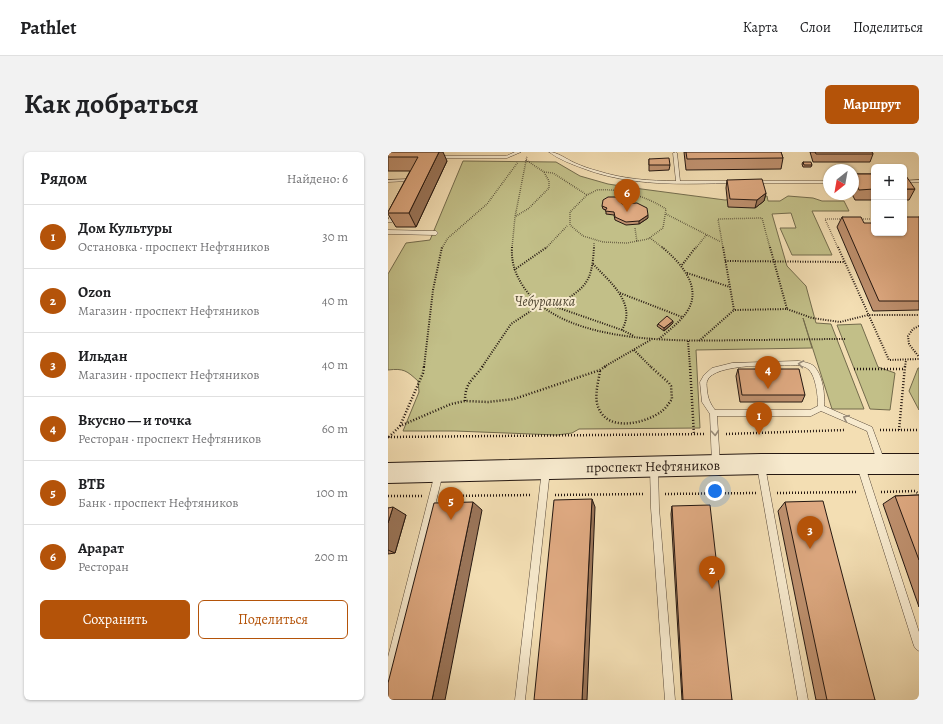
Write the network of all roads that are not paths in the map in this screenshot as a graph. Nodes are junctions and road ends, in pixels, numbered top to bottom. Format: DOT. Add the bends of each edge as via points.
graph roads {
  1 [pos="519,152"];
  2 [pos="551,152"];
  3 [pos="675,153"];
  4 [pos="434,157"];
  5 [pos="388,181"];
  6 [pos="678,182"];
  7 [pos="742,182"];
  8 [pos="750,182"];
  9 [pos="823,182"];
  10 [pos="907,182"];
  11 [pos="919,182"];
  12 [pos="408,187"];
  13 [pos="397,207"];
  14 [pos="388,221"];
  15 [pos="388,232"];
  16 [pos="436,233"];
  17 [pos="821,408"];
  18 [pos="712,413"];
  19 [pos="761,464"];
  20 [pos="860,464"];
  21 [pos="882,464"];
  22 [pos="919,464"];
  23 [pos="716,465"];
  24 [pos="654,466"];
  25 [pos="547,468"];
  26 [pos="440,471"];
  27 [pos="388,473"];
  28 [pos="919,646"];
  29 [pos="388,676"];
  30 [pos="520,700"];
  31 [pos="670,700"];
  32 [pos="803,700"];
  1 -- 4 [label="lane" via="508,157"];
  2 -- 6 [label="lane" via="598,174 619,179"];
  3 -- 6 [label="lane"];
  5 -- 12 [label="lane" via="412,180"];
  6 -- 7 [label="lane"];
  8 -- 9 [label="lane"];
  10 -- 11 [label="lane"];
  13 -- 14 [label="lane"];
  15 -- 16 [label="lane"];
  17 -- 18 [label="lane" via="811,413"];
  17 -- 18 [label="lane, one-way" via="822,398 813,370 807,365 732,365 714,370 703,382 705,402"];
  21 -- 17 [label="lane, one-way" via="870,429"];
  18 -- 23 [label="lane, one-way"];
  19 -- 20 [label="main road, проспект Нефтяников"];
  19 -- 23 [label="main road, проспект Нефтяников"];
  19 -- 32 [label="lane"];
  20 -- 21 [label="main road, проспект Нефтяников"];
  20 -- 28 [label="lane"];
  21 -- 22 [label="main road, проспект Нефтяников"];
  23 -- 24 [label="main road, проспект Нефтяников"];
  24 -- 25 [label="main road, проспект Нефтяников"];
  24 -- 31 [label="lane"];
  25 -- 26 [label="main road, проспект Нефтяников"];
  25 -- 30 [label="lane"];
  26 -- 27 [label="main road, проспект Нефтяников"];
  26 -- 29 [label="lane"];
}
